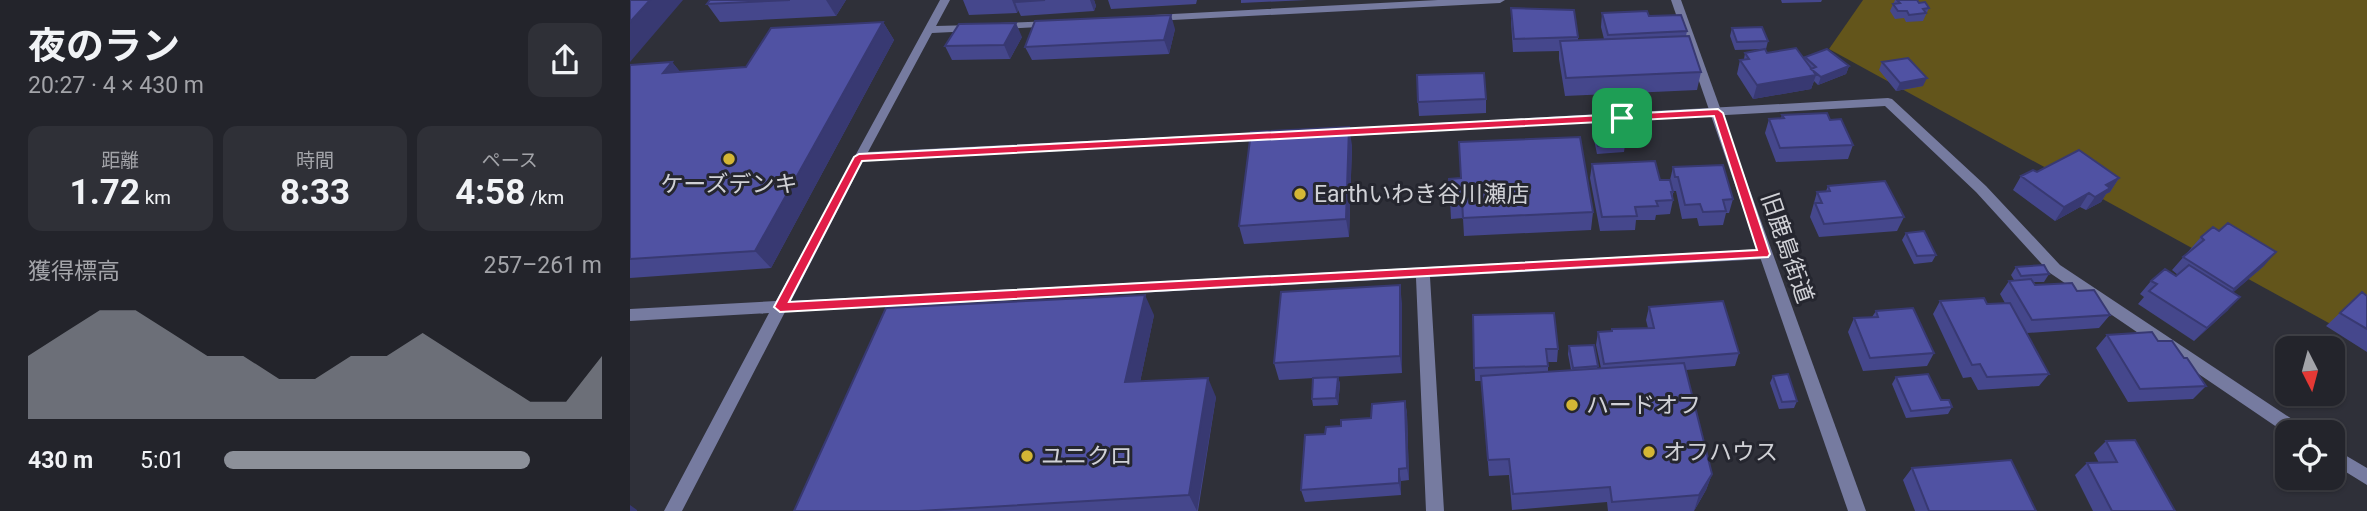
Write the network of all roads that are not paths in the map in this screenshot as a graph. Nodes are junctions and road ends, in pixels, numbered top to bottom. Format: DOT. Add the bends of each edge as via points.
graph roads {
  1 [pos="945,0"];
  2 [pos="1500,0"];
  3 [pos="1676,0"];
  4 [pos="1328,4"];
  5 [pos="1135,19"];
  6 [pos="1066,23"];
  7 [pos="929,30"];
  8 [pos="1718,113"];
  9 [pos="1316,134"];
  10 [pos="1288,135"];
  11 [pos="859,157"];
  12 [pos="1764,254"];
  13 [pos="1423,273"];
  14 [pos="780,307"];
  15 [pos="630,315"];
  16 [pos="2280,420"];
  17 [pos="2345,463"];
  18 [pos="2367,477"];
  19 [pos="673,511"];
  20 [pos="1435,511"];
  21 [pos="1857,511"];
  1 -- 7 [label="street"];
  2 -- 4 [label="street"];
  3 -- 8 [label="street, 旧鹿島街道"];
  4 -- 5 [label="street"];
  6 -- 7 [label="street"];
  7 -- 11 [label="street"];
  8 -- 9 [label="street"];
  8 -- 12 [label="street, 旧鹿島街道"];
  8 -- 16 [label="street" via="1888,102 1981,189 2055,269"];
  10 -- 11 [label="street"];
  11 -- 14 [label="street"];
  12 -- 13 [label="street"];
  12 -- 21 [label="street, 旧鹿島街道"];
  13 -- 14 [label="street"];
  13 -- 20 [label="street"];
  14 -- 15 [label="street"];
  14 -- 19 [label="street"];
  17 -- 18 [label="street"];
}
